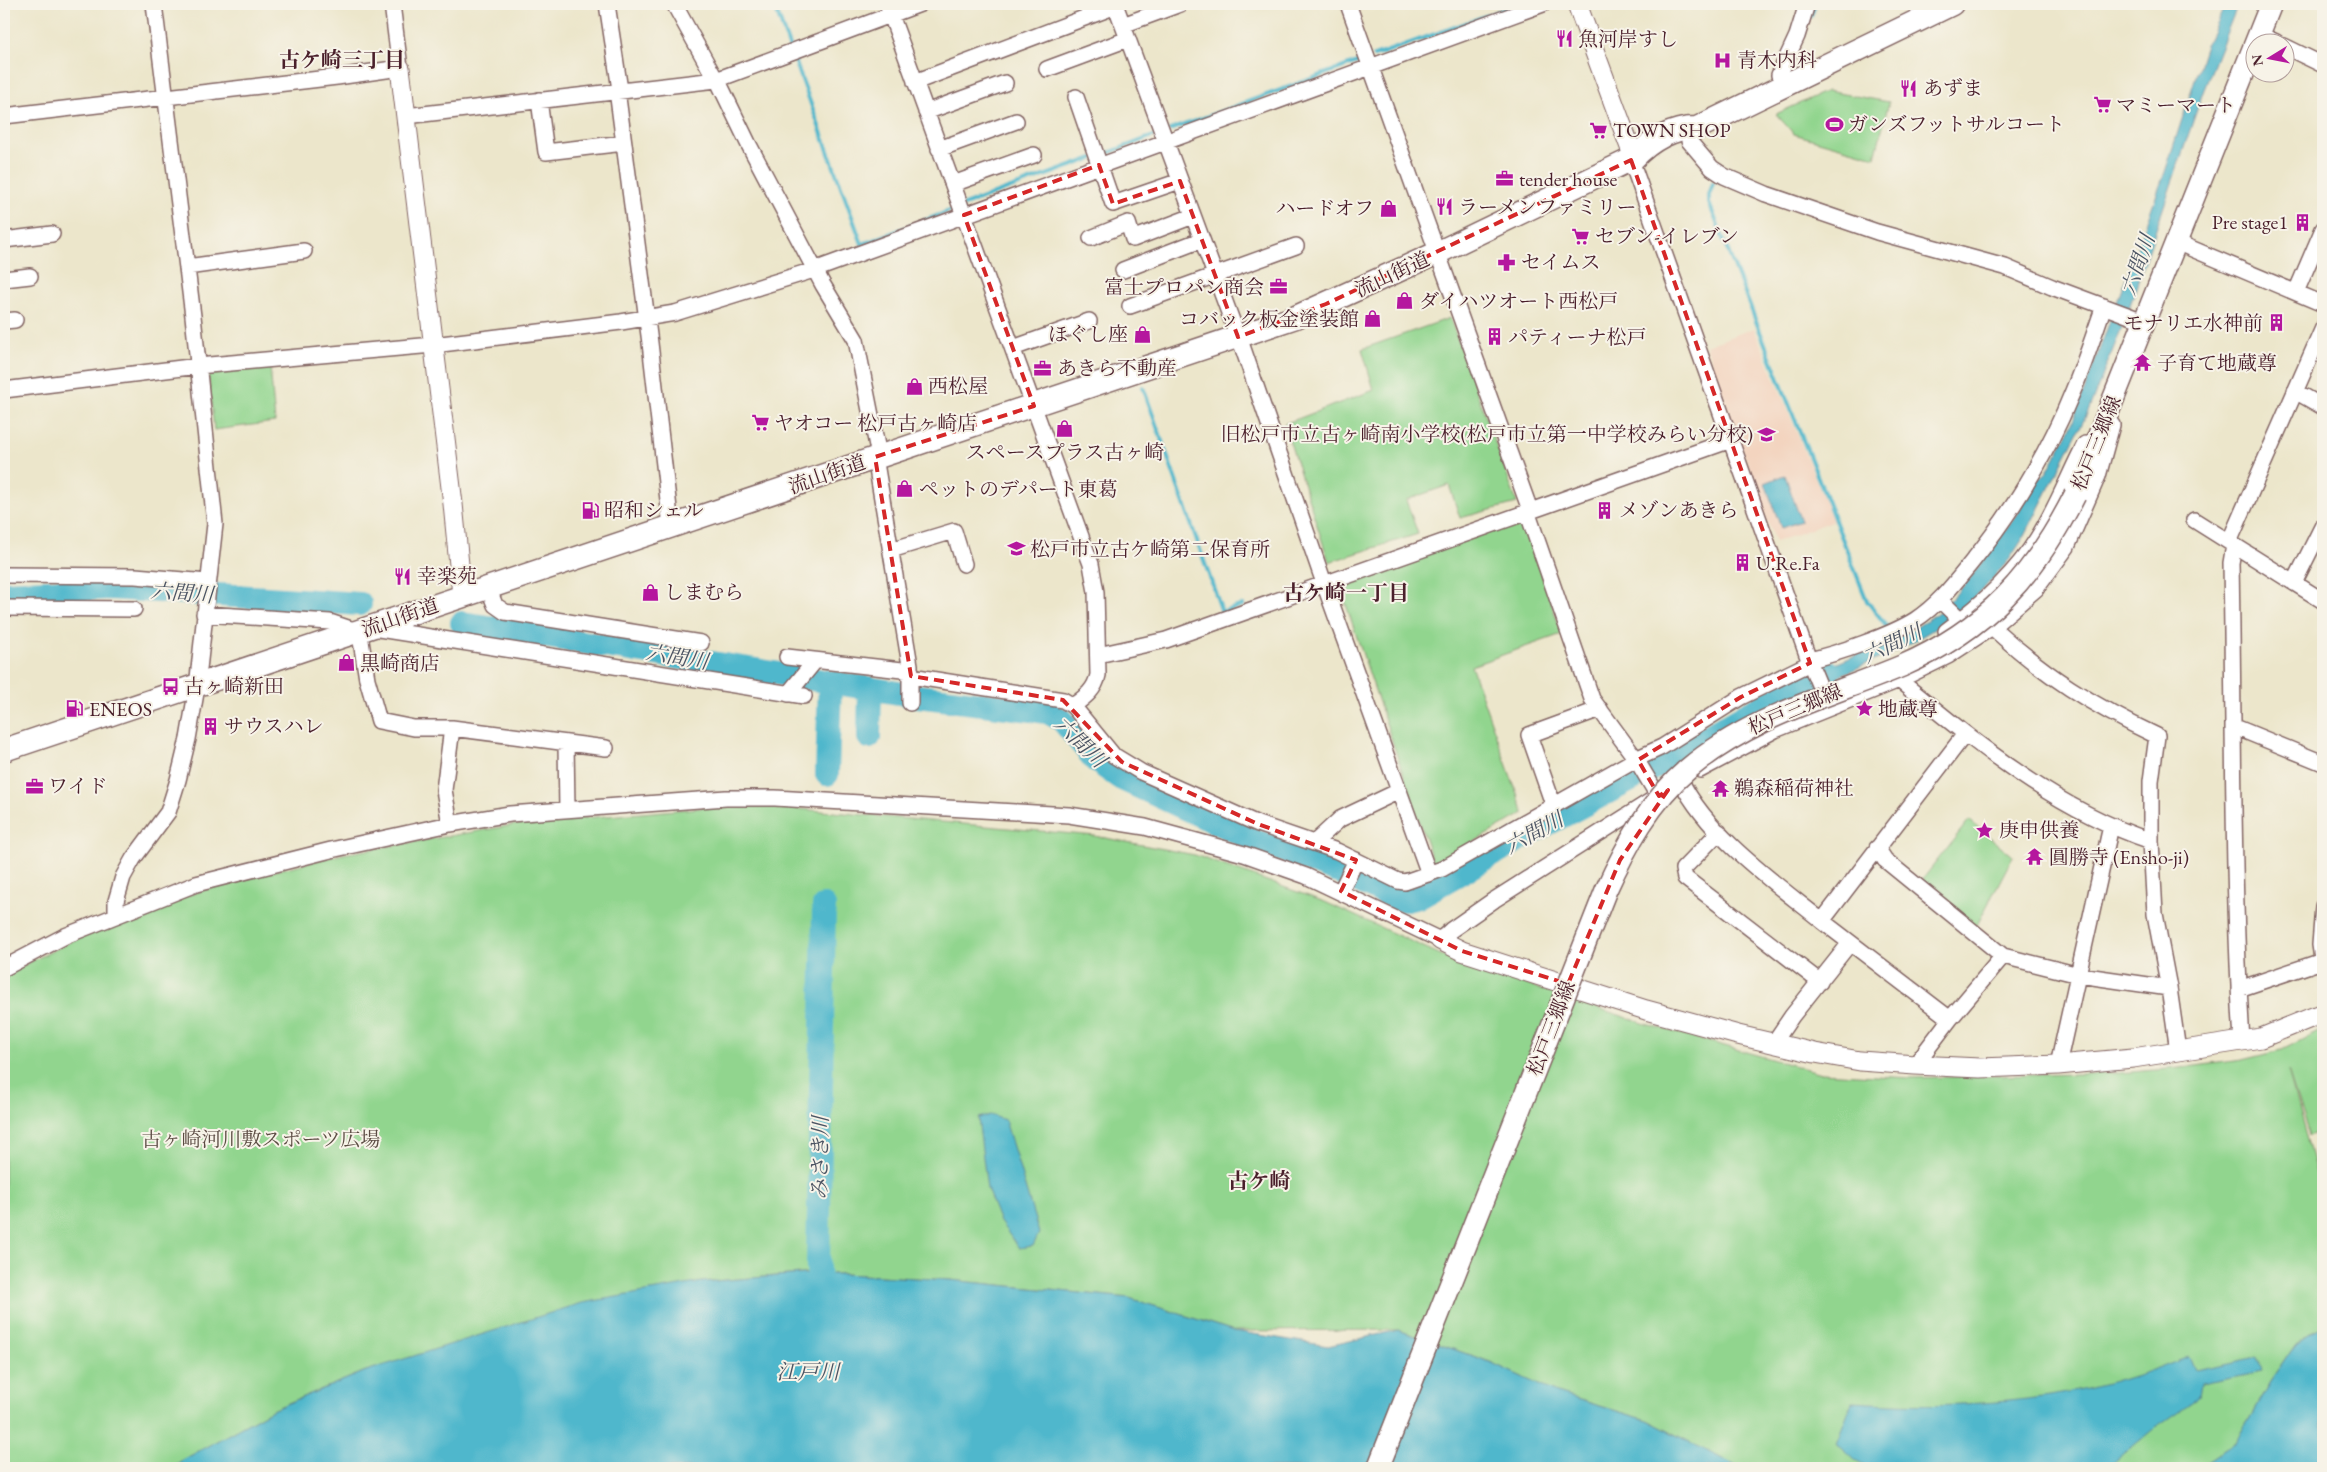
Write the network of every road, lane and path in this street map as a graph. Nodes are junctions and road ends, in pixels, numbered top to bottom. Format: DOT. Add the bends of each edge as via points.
graph roads {
  1 [pos="154,4"];
  2 [pos="392,4"];
  3 [pos="607,4"];
  4 [pos="674,4"];
  5 [pos="920,4"];
  6 [pos="1180,4"];
  7 [pos="1348,4"];
  8 [pos="1543,4"];
  9 [pos="1577,4"];
  10 [pos="1807,4"];
  11 [pos="1952,4"];
  12 [pos="2271,4"];
  13 [pos="1116,5"];
  14 [pos="889,9"];
  15 [pos="1126,32"];
  16 [pos="2268,32"];
  17 [pos="2294,51"];
  18 [pos="2323,65"];
  19 [pos="1371,67"];
  20 [pos="400,68"];
  21 [pos="1047,69"];
  22 [pos="716,79"];
  23 [pos="915,82"];
  24 [pos="2247,82"];
  25 [pos="1005,83"];
  26 [pos="1784,86"];
  27 [pos="618,90"];
  28 [pos="166,96"];
  29 [pos="1076,97"];
  30 [pos="539,100"];
  31 [pos="926,112"];
  32 [pos="4,116"];
  33 [pos="406,116"];
  34 [pos="1016,121"];
  35 [pos="1693,134"];
  36 [pos="1166,142"];
  37 [pos="624,143"];
  38 [pos="939,149"];
  39 [pos="1034,155"];
  40 [pos="1632,159"];
  41 [pos="1099,165"];
  42 [pos="1180,181"];
  43 [pos="953,184"];
  44 [pos="964,215"];
  45 [pos="1193,216"];
  46 [pos="2323,229"];
  47 [pos="52,234"];
  48 [pos="1091,238"];
  49 [pos="4,240"];
  50 [pos="1201,240"];
  51 [pos="2176,242"];
  52 [pos="1296,246"];
  53 [pos="304,251"];
  54 [pos="1437,252"];
  55 [pos="187,267"];
  56 [pos="817,269"];
  57 [pos="1123,270"];
  58 [pos="30,276"];
  59 [pos="1214,276"];
  60 [pos="4,280"];
  61 [pos="2296,292"];
  62 [pos="2323,304"];
  63 [pos="1130,306"];
  64 [pos="2104,306"];
  65 [pos="647,318"];
  66 [pos="2140,320"];
  67 [pos="1089,321"];
  68 [pos="2323,328"];
  69 [pos="1238,337"];
  70 [pos="433,345"];
  71 [pos="1013,348"];
  72 [pos="198,366"];
  73 [pos="2127,368"];
  74 [pos="4,390"];
  75 [pos="2295,391"];
  76 [pos="1034,406"];
  77 [pos="2323,407"];
  78 [pos="1731,440"];
  79 [pos="877,457"];
  80 [pos="1528,511"];
  81 [pos="2194,520"];
  82 [pos="2323,525"];
  83 [pos="671,526"];
  84 [pos="2232,543"];
  85 [pos="891,550"];
  86 [pos="964,564"];
  87 [pos="4,575"];
  88 [pos="208,582"];
  89 [pos="2294,582"];
  90 [pos="1324,583"];
  91 [pos="488,587"];
  92 [pos="462,596"];
  93 [pos="1940,600"];
  94 [pos="2323,600"];
  95 [pos="4,608"];
  96 [pos="134,609"];
  97 [pos="204,614"];
  98 [pos="1962,620"];
  99 [pos="1992,627"];
  100 [pos="361,630"];
  101 [pos="1977,637"];
  102 [pos="701,643"];
  103 [pos="1098,655"];
  104 [pos="787,657"];
  105 [pos="815,661"];
  106 [pos="1809,661"];
  107 [pos="911,673"];
  108 [pos="1904,677"];
  109 [pos="197,687"];
  110 [pos="788,694"];
  111 [pos="804,696"];
  112 [pos="910,703"];
  113 [pos="1073,706"];
  114 [pos="1828,707"];
  115 [pos="1600,709"];
  116 [pos="2235,727"];
  117 [pos="452,728"];
  118 [pos="1965,734"];
  119 [pos="566,743"];
  120 [pos="606,748"];
  121 [pos="4,750"];
  122 [pos="1638,760"];
  123 [pos="2323,763"];
  124 [pos="1681,781"];
  125 [pos="1399,791"];
  126 [pos="1656,792"];
  127 [pos="1553,804"];
  128 [pos="567,810"];
  129 [pos="450,824"];
  130 [pos="2111,826"];
  131 [pos="1719,832"];
  132 [pos="2151,841"];
  133 [pos="1314,843"];
  134 [pos="1877,848"];
  135 [pos="1356,860"];
  136 [pos="1429,874"];
  137 [pos="1342,891"];
  138 [pos="2323,906"];
  139 [pos="116,915"];
  140 [pos="1822,921"];
  141 [pos="1440,940"];
  142 [pos="1850,943"];
  143 [pos="2002,956"];
  144 [pos="2323,963"];
  145 [pos="4,968"];
  146 [pos="2079,975"];
  147 [pos="1820,982"];
  148 [pos="2169,988"];
  149 [pos="2239,989"];
  150 [pos="2323,1013"];
  151 [pos="1950,1019"];
  152 [pos="2242,1041"];
  153 [pos="1773,1044"];
  154 [pos="2178,1051"];
  155 [pos="1915,1065"];
  156 [pos="2058,1065"];
  157 [pos="1378,1468"];
  1 -- 28 [label="street"];
  2 -- 20 [label="street"];
  3 -- 27 [label="street"];
  4 -- 22 [label="street"];
  5 -- 14 [label="street"];
  6 -- 15 [label="street"];
  7 -- 19 [label="street"];
  8 -- 19 [label="street"];
  9 -- 40 [label="street"];
  10 -- 26 [label="street" via="1797,36 1778,75"];
  11 -- 26 [label="main road, 流山街道"];
  12 -- 16 [label="main road, 松戸三郷線"];
  13 -- 15 [label="street"];
  13 -- 23 [label="street"];
  14 -- 22 [label="street"];
  14 -- 23 [label="street"];
  15 -- 21 [label="street"];
  15 -- 36 [label="street"];
  17 -- 18 [label="street"];
  19 -- 36 [label="street"];
  19 -- 54 [label="street"];
  20 -- 28 [label="street"];
  20 -- 33 [label="street"];
  22 -- 27 [label="street"];
  22 -- 56 [label="street"];
  23 -- 31 [label="street"];
  24 -- 51 [label="main road, 松戸三郷線"];
  25 -- 31 [label="street"];
  26 -- 35 [label="main road, 流山街道"];
  27 -- 30 [label="street"];
  27 -- 37 [label="street"];
  28 -- 32 [label="street"];
  28 -- 55 [label="street"];
  29 -- 41 [label="street"];
  30 -- 33 [label="street"];
  30 -- 37 [label="street" via="546,152"];
  31 -- 38 [label="street"];
  33 -- 70 [label="street"];
  34 -- 38 [label="street"];
  35 -- 40 [label="main road, 流山街道" via="1650,159"];
  35 -- 64 [label="street" via="1712,168 1766,194 1877,232 2005,267"];
  36 -- 41 [label="street"];
  36 -- 42 [label="street"];
  37 -- 65 [label="street"];
  38 -- 43 [label="street"];
  39 -- 43 [label="street"];
  40 -- 54 [label="main road, 流山街道"];
  40 -- 78 [label="street"];
  41 -- 42 [label="street" via="1113,204"];
  41 -- 44 [label="street"];
  42 -- 45 [label="street"];
  43 -- 44 [label="street"];
  44 -- 56 [label="street"];
  44 -- 71 [label="street"];
  45 -- 48 [label="street" via="1133,239 1128,223"];
  45 -- 50 [label="street"];
  46 -- 61 [label="street"];
  47 -- 49 [label="street"];
  50 -- 57 [label="street"];
  50 -- 59 [label="street"];
  51 -- 61 [label="street"];
  51 -- 66 [label="main road, 松戸三郷線"];
  52 -- 59 [label="street"];
  53 -- 55 [label="street"];
  54 -- 69 [label="main road, 流山街道" via="1326,304"];
  54 -- 80 [label="street"];
  55 -- 72 [label="street"];
  56 -- 65 [label="street"];
  56 -- 79 [label="street" via="856,340"];
  58 -- 60 [label="street"];
  59 -- 63 [label="street"];
  59 -- 69 [label="street"];
  61 -- 62 [label="street"];
  64 -- 66 [label="street"];
  64 -- 93 [label="street" via="2074,389 2024,490 1987,544"];
  65 -- 70 [label="street"];
  65 -- 83 [label="street"];
  66 -- 73 [label="main road, 松戸三郷線"];
  67 -- 71 [label="street"];
  68 -- 75 [label="street"];
  69 -- 76 [label="main road, 流山街道"];
  69 -- 90 [label="street"];
  70 -- 72 [label="street"];
  70 -- 92 [label="street"];
  71 -- 76 [label="street"];
  72 -- 74 [label="street"];
  72 -- 88 [label="street" via="215,509"];
  73 -- 98 [label="street" via="2037,539 1995,591"];
  73 -- 99 [label="street" via="2098,476 2067,546 2036,589"];
  73 -- 157 [label="main road, 松戸三郷線, bridge" via="2076,495 2030,570 2000,602 1954,639 1903,665 1768,718 1739,733 1687,769 1654,806 1628,846 1606,890"];
  75 -- 77 [label="street"];
  75 -- 84 [label="street"];
  76 -- 79 [label="main road, 流山街道"];
  76 -- 103 [label="street" via="1091,564 1096,592"];
  78 -- 80 [label="street"];
  78 -- 106 [label="street"];
  79 -- 83 [label="main road, 流山街道"];
  79 -- 85 [label="street"];
  80 -- 90 [label="street"];
  80 -- 115 [label="street" via="1592,699"];
  81 -- 84 [label="street"];
  82 -- 89 [label="street"];
  83 -- 91 [label="main road, 流山街道"];
  84 -- 89 [label="street"];
  84 -- 116 [label="street"];
  85 -- 86 [label="street" via="954,530"];
  85 -- 107 [label="street"];
  87 -- 88 [label="street" via="135,576"];
  88 -- 97 [label="street"];
  89 -- 94 [label="street"];
  90 -- 103 [label="street" via="1166,640"];
  90 -- 125 [label="street"];
  91 -- 92 [label="main road, 流山街道"];
  91 -- 102 [label="street" via="495,605 505,612"];
  92 -- 100 [label="main road, 流山街道"];
  93 -- 98 [label="street"];
  93 -- 106 [label="street" via="1916,619 1891,631"];
  95 -- 96 [label="street"];
  97 -- 100 [label="street" via="330,622"];
  97 -- 109 [label="street"];
  98 -- 101 [label="street"];
  98 -- 108 [label="street" via="1921,652"];
  99 -- 101 [label="street"];
  99 -- 132 [label="street" via="2050,676 2156,736 2151,781"];
  100 -- 109 [label="main road, 流山街道"];
  100 -- 110 [label="street"];
  100 -- 117 [label="street" via="366,679 378,721 414,728"];
  101 -- 108 [label="street" via="1948,656"];
  103 -- 113 [label="street" via="1096,684"];
  104 -- 105 [label="street"];
  105 -- 107 [label="street"];
  105 -- 110 [label="street"];
  106 -- 114 [label="street"];
  106 -- 122 [label="street"];
  107 -- 112 [label="street"];
  107 -- 113 [label="street" via="1050,696"];
  108 -- 114 [label="street"];
  108 -- 118 [label="street"];
  109 -- 121 [label="main road, 流山街道"];
  109 -- 139 [label="street" via="188,739 168,812 123,877 116,900"];
  110 -- 111 [label="street"];
  113 -- 133 [label="street" via="1122,762 1258,824"];
  114 -- 124 [label="street" via="1775,730"];
  115 -- 122 [label="street"];
  115 -- 127 [label="street" via="1529,735"];
  116 -- 123 [label="street"];
  116 -- 149 [label="street"];
  117 -- 119 [label="street"];
  117 -- 129 [label="street" via="444,790"];
  118 -- 130 [label="street" via="2014,771"];
  118 -- 134 [label="street"];
  119 -- 120 [label="street"];
  119 -- 128 [label="street"];
  122 -- 126 [label="street"];
  122 -- 127 [label="street"];
  124 -- 126 [label="street"];
  124 -- 131 [label="street" via="1693,804"];
  125 -- 133 [label="street" via="1340,819"];
  125 -- 136 [label="street"];
  126 -- 141 [label="street"];
  127 -- 136 [label="street"];
  128 -- 129 [label="street" via="510,814"];
  128 -- 137 [label="street" via="775,798 1077,816 1145,827 1221,847"];
  129 -- 139 [label="street" via="196,884"];
  130 -- 132 [label="street"];
  130 -- 146 [label="street"];
  131 -- 140 [label="street" via="1760,872"];
  131 -- 147 [label="street" via="1683,869 1685,878"];
  132 -- 148 [label="street" via="2155,914"];
  133 -- 135 [label="street"];
  134 -- 140 [label="street"];
  134 -- 143 [label="street" via="1885,860"];
  135 -- 136 [label="street" via="1398,881 1405,882"];
  135 -- 137 [label="street"];
  137 -- 141 [label="street"];
  138 -- 144 [label="street" via="2320,945"];
  139 -- 145 [label="street" via="65,936"];
  140 -- 142 [label="street"];
  141 -- 153 [label="street" via="1462,951 1646,1010"];
  142 -- 147 [label="street"];
  142 -- 151 [label="street"];
  143 -- 146 [label="street"];
  143 -- 151 [label="street"];
  144 -- 149 [label="street"];
  146 -- 148 [label="street"];
  146 -- 156 [label="street"];
  147 -- 153 [label="street"];
  148 -- 154 [label="street"];
  149 -- 152 [label="street"];
  150 -- 152 [label="street" via="2282,1031"];
  151 -- 155 [label="street"];
  152 -- 154 [label="street"];
  153 -- 155 [label="street" via="1860,1061"];
  154 -- 156 [label="street"];
  155 -- 156 [label="street" via="1980,1068"];
}
